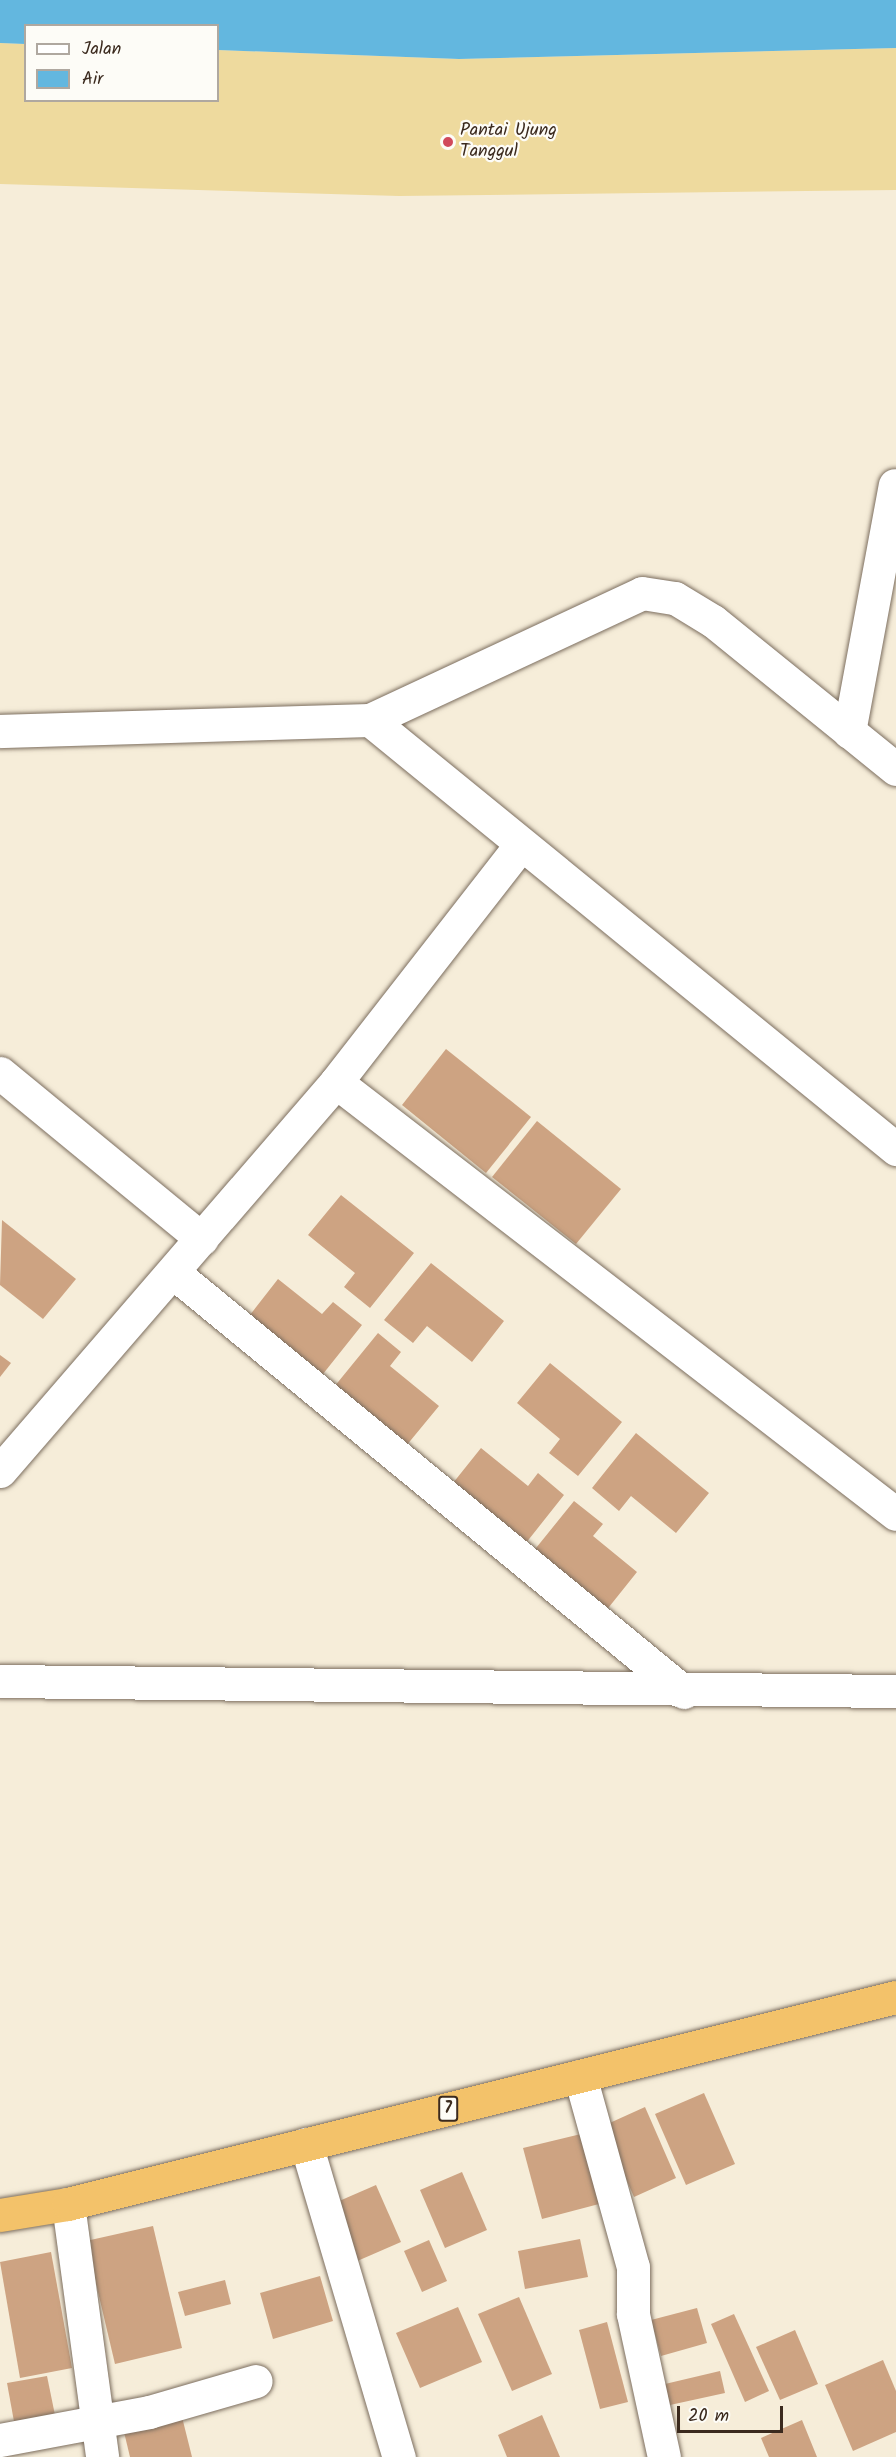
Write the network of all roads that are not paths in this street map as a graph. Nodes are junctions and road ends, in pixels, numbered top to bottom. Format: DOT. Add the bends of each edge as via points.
graph roads {
  1 [pos="895,485"];
  2 [pos="370,720"];
  3 [pos="0,732"];
  4 [pos="849,732"];
  5 [pos="896,769"];
  6 [pos="520,846"];
  7 [pos="0,1073"];
  8 [pos="336,1082"];
  9 [pos="896,1149"];
  10 [pos="202,1239"];
  11 [pos="174,1273"];
  12 [pos="1,1466"];
  13 [pos="896,1514"];
  14 [pos="0,1681"];
  15 [pos="896,1691"];
  16 [pos="684,1692"];
  17 [pos="896,1997"];
  18 [pos="580,2076"];
  19 [pos="306,2144"];
  20 [pos="68,2204"];
  21 [pos="0,2215"];
  22 [pos="256,2382"];
  23 [pos="96,2421"];
  24 [pos="0,2440"];
  25 [pos="102,2457"];
  26 [pos="399,2457"];
  27 [pos="664,2457"];
  1 -- 4 [label="street"];
  2 -- 3 [label="street"];
  2 -- 4 [label="street" via="642,593 675,598 713,621"];
  2 -- 6 [label="street"];
  4 -- 5 [label="street"];
  6 -- 8 [label="street"];
  6 -- 9 [label="street"];
  7 -- 10 [label="street"];
  8 -- 10 [label="street"];
  8 -- 13 [label="street"];
  10 -- 11 [label="street"];
  11 -- 12 [label="street"];
  11 -- 16 [label="street"];
  14 -- 16 [label="street"];
  15 -- 16 [label="street"];
  17 -- 18 [label="highway, 7"];
  18 -- 19 [label="highway, 7"];
  18 -- 27 [label="street" via="633,2267 633,2314"];
  19 -- 20 [label="highway, 7"];
  19 -- 26 [label="street"];
  20 -- 21 [label="highway, 7"];
  20 -- 23 [label="street"];
  22 -- 23 [label="street"];
  23 -- 24 [label="street"];
  23 -- 25 [label="street"];
}
